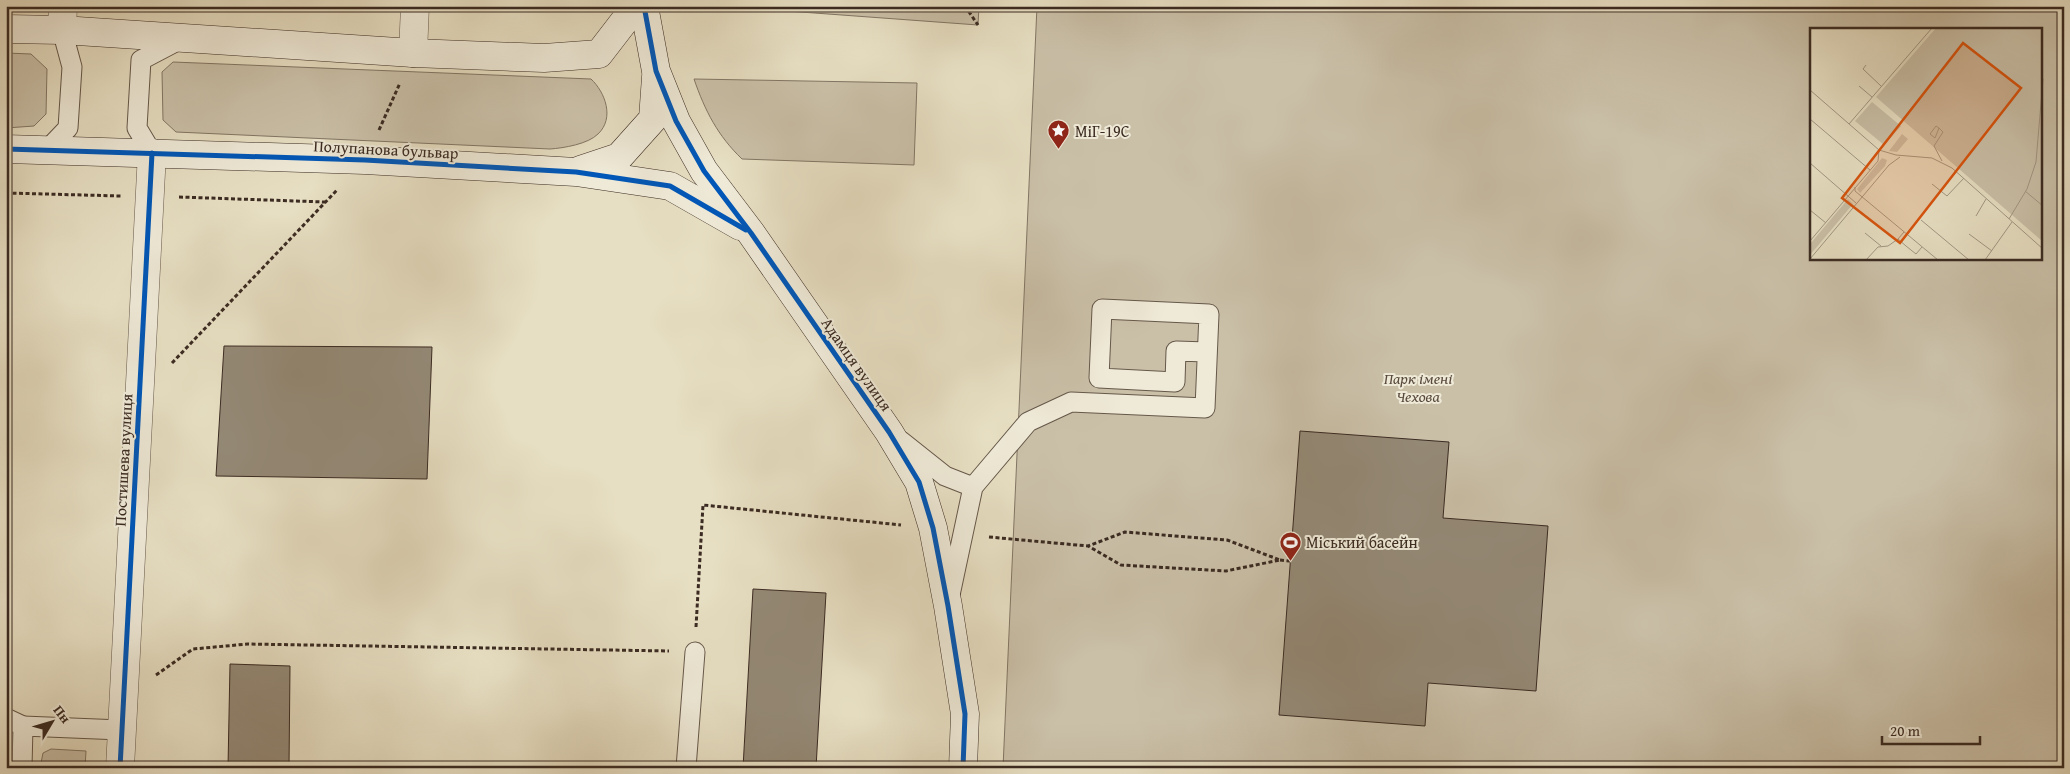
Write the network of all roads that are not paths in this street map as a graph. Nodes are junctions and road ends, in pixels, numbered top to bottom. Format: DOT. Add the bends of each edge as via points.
graph roads {
  1 [pos="415,6"];
  2 [pos="636,6"];
  3 [pos="644,6"];
  4 [pos="62,18"];
  5 [pos="6,29"];
  6 [pos="182,39"];
  7 [pos="413,53"];
  8 [pos="656,71"];
  9 [pos="6,149"];
  10 [pos="47,150"];
  11 [pos="152,153"];
  12 [pos="576,172"];
  13 [pos="751,233"];
  14 [pos="1207,352"];
  15 [pos="889,432"];
  16 [pos="973,487"];
  17 [pos="948,606"];
  18 [pos="695,652"];
  19 [pos="15,722"];
  20 [pos="121,730"];
  21 [pos="22,768"];
  22 [pos="120,768"];
  23 [pos="686,768"];
  24 [pos="963,768"];
  1 -- 7 [label="street"];
  2 -- 7 [label="street" via="599,54 544,58"];
  3 -- 8 [label="street, Адамця вулиця"];
  4 -- 5 [label="street"];
  4 -- 6 [label="street"];
  4 -- 10 [label="lane" via="72,67 68,128"];
  6 -- 7 [label="street"];
  6 -- 11 [label="lane" via="140,60 137,128"];
  8 -- 12 [label="street" via="653,119 619,157"];
  8 -- 13 [label="street, Адамця вулиця" via="676,121 704,171"];
  9 -- 10 [label="street, Полупанова бульвар"];
  10 -- 11 [label="street, Полупанова бульвар"];
  11 -- 12 [label="street, Полупанова бульвар" via="365,160"];
  11 -- 20 [label="street, Постишева вулиця"];
  12 -- 13 [label="street, Полупанова бульвар" via="670,186"];
  13 -- 15 [label="street, Адамця вулиця"];
  14 -- 14 [label="lane" via="1209,314 1102,310 1099,378 1175,382 1176,351"];
  14 -- 16 [label="lane" via="1204,408 1072,402 1028,422"];
  15 -- 16 [label="lane" via="945,476"];
  15 -- 17 [label="street, Адамця вулиця" via="919,482 933,528"];
  16 -- 17 [label="lane"];
  17 -- 24 [label="street, Адамця вулиця" via="965,714"];
  18 -- 23 [label="lane"];
  19 -- 20 [label="lane"];
  19 -- 21 [label="lane"];
  20 -- 22 [label="street, Постишева вулиця"];
}
